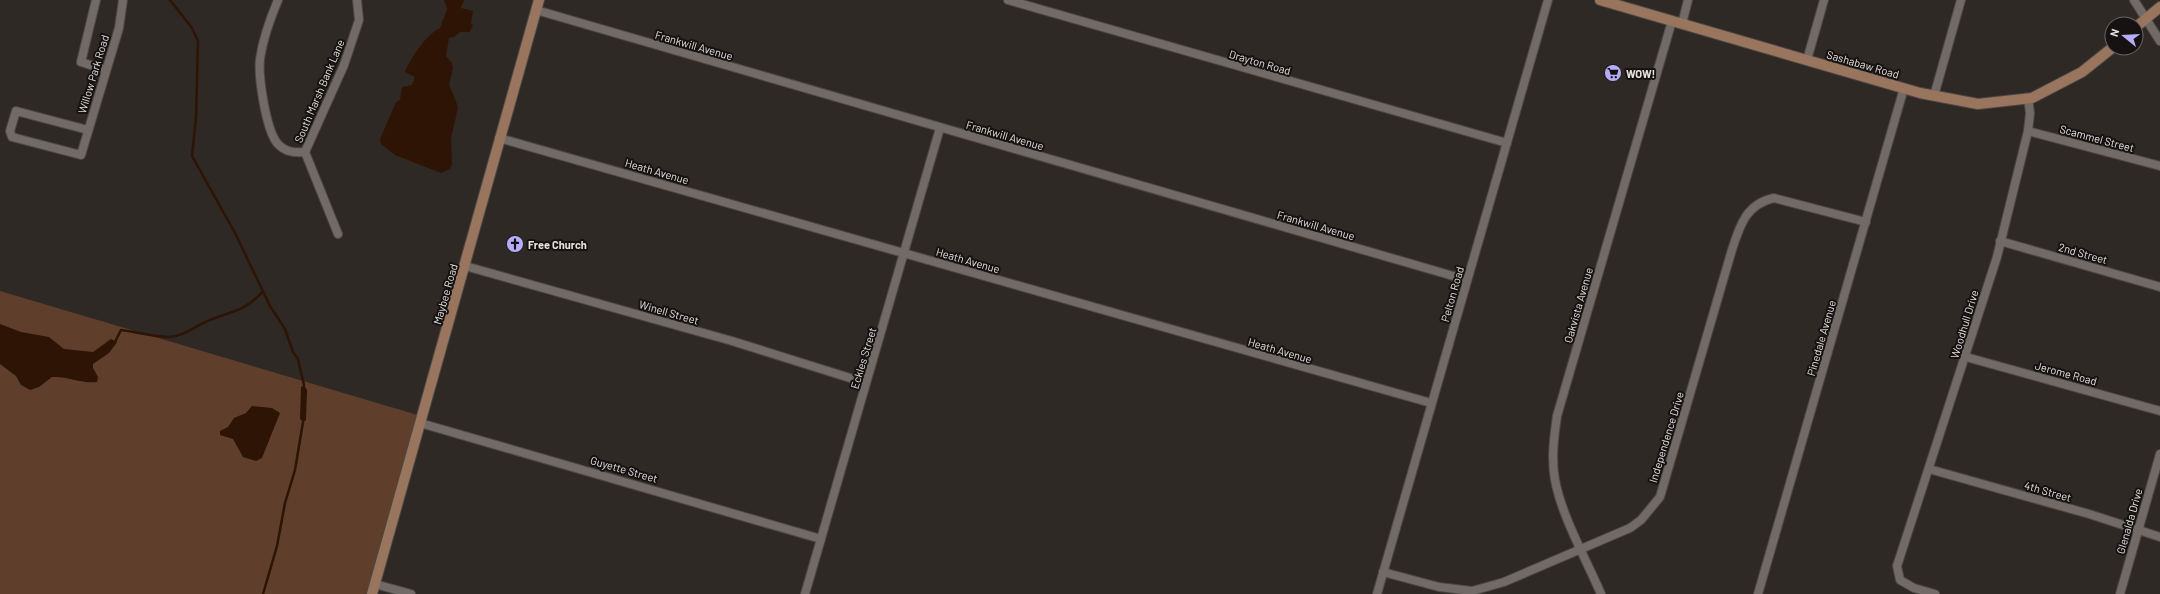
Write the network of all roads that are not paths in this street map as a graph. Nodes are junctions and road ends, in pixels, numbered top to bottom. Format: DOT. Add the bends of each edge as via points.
graph roads {
  1 [pos="96,0"];
  2 [pos="123,0"];
  3 [pos="278,0"];
  4 [pos="357,0"];
  5 [pos="539,0"];
  6 [pos="1008,0"];
  7 [pos="1548,0"];
  8 [pos="1600,0"];
  9 [pos="1688,0"];
  10 [pos="1824,0"];
  11 [pos="1960,0"];
  12 [pos="2134,0"];
  13 [pos="2160,7"];
  14 [pos="536,10"];
  15 [pos="2146,18"];
  16 [pos="1677,22"];
  17 [pos="2160,41"];
  18 [pos="2104,54"];
  19 [pos="1807,60"];
  20 [pos="106,70"];
  21 [pos="1904,88"];
  22 [pos="1934,96"];
  23 [pos="2028,98"];
  24 [pos="940,128"];
  25 [pos="88,130"];
  26 [pos="2028,131"];
  27 [pos="499,138"];
  28 [pos="1507,143"];
  29 [pos="305,152"];
  30 [pos="2160,166"];
  31 [pos="1866,222"];
  32 [pos="338,234"];
  33 [pos="2000,241"];
  34 [pos="905,254"];
  35 [pos="465,266"];
  36 [pos="1468,280"];
  37 [pos="2160,287"];
  38 [pos="1966,357"];
  39 [pos="866,383"];
  40 [pos="1431,404"];
  41 [pos="2160,411"];
  42 [pos="420,423"];
  43 [pos="2160,454"];
  44 [pos="1929,469"];
  45 [pos="2137,530"];
  46 [pos="2160,537"];
  47 [pos="821,539"];
  48 [pos="1582,549"];
  49 [pos="1383,572"];
  50 [pos="375,584"];
  51 [pos="372,594"];
  52 [pos="411,594"];
  53 [pos="805,594"];
  54 [pos="1377,594"];
  55 [pos="1601,594"];
  56 [pos="1758,594"];
  57 [pos="1935,594"];
  58 [pos="2120,594"];
  1 -- 20 [label="street" via="81,62"];
  2 -- 20 [label="street, Willow Park Road" via="119,28"];
  3 -- 29 [label="street" via="267,28 260,61 265,108 270,129 277,142 289,151"];
  4 -- 29 [label="street, South Marsh Bank Lane" via="359,20 344,65"];
  5 -- 14 [label="main road, Maybee Road"];
  6 -- 28 [label="street, Drayton Road"];
  7 -- 28 [label="street, Pelton Road"];
  8 -- 16 [label="main road, Sashabaw Road"];
  9 -- 16 [label="street, Oakvista Avenue"];
  10 -- 19 [label="street"];
  11 -- 22 [label="street"];
  12 -- 15 [label="street"];
  13 -- 15 [label="main road"];
  14 -- 24 [label="street, Frankwill Avenue"];
  14 -- 27 [label="main road, Maybee Road"];
  15 -- 17 [label="street"];
  16 -- 19 [label="main road, Sashabaw Road"];
  16 -- 48 [label="street, Oakvista Avenue" via="1555,428 1552,455 1555,481"];
  18 -- 23 [label="main road, Sashabaw Road" via="2082,72"];
  19 -- 21 [label="main road, Sashabaw Road"];
  20 -- 25 [label="street, Willow Park Road"];
  21 -- 22 [label="main road, Sashabaw Road"];
  21 -- 31 [label="street, Pinedale Avenue"];
  22 -- 23 [label="main road, Sashabaw Road" via="1978,104"];
  23 -- 26 [label="street, Woodhull Drive"];
  24 -- 34 [label="street, Eckles Street"];
  24 -- 36 [label="street, Frankwill Avenue"];
  25 -- 25 [label="street, Willow Park Road" via="82,155 12,136 10,131 16,111"];
  26 -- 30 [label="street, Scammel Street"];
  26 -- 33 [label="street, Woodhull Drive"];
  27 -- 34 [label="street, Heath Avenue"];
  27 -- 35 [label="main road, Maybee Road"];
  28 -- 36 [label="street, Pelton Road"];
  29 -- 32 [label="street, South Marsh Bank Lane"];
  31 -- 48 [label="street, Independence Drive" via="1774,198 1765,200 1746,214 1731,253 1660,497 1641,520 1630,528"];
  31 -- 56 [label="street, Pinedale Avenue"];
  33 -- 37 [label="street, 2nd Street"];
  33 -- 38 [label="street, Woodhull Drive"];
  34 -- 39 [label="street, Eckles Street"];
  34 -- 40 [label="street, Heath Avenue"];
  35 -- 39 [label="street, Winell Street" via="732,341"];
  35 -- 42 [label="main road, Maybee Road"];
  36 -- 40 [label="street, Pelton Road"];
  38 -- 41 [label="street, Jerome Road"];
  38 -- 44 [label="street, Woodhull Drive"];
  39 -- 47 [label="street, Eckles Street"];
  40 -- 49 [label="street, Pelton Road"];
  42 -- 47 [label="street, Guyette Street"];
  42 -- 50 [label="main road, Maybee Road"];
  43 -- 45 [label="street, Glenalda Drive"];
  44 -- 45 [label="street, 4th Street"];
  44 -- 57 [label="street, Woodhull Drive" via="1901,551 1897,571 1900,580 1914,588"];
  45 -- 46 [label="street, 4th Street"];
  45 -- 58 [label="street, Glenalda Drive"];
  47 -- 53 [label="street, Eckles Street"];
  48 -- 49 [label="street, Independence Drive" via="1504,582 1472,591 1444,588"];
  48 -- 55 [label="street, Oakvista Avenue"];
  49 -- 54 [label="street, Pelton Road"];
  50 -- 51 [label="main road, Maybee Road"];
  50 -- 52 [label="street"];
}
